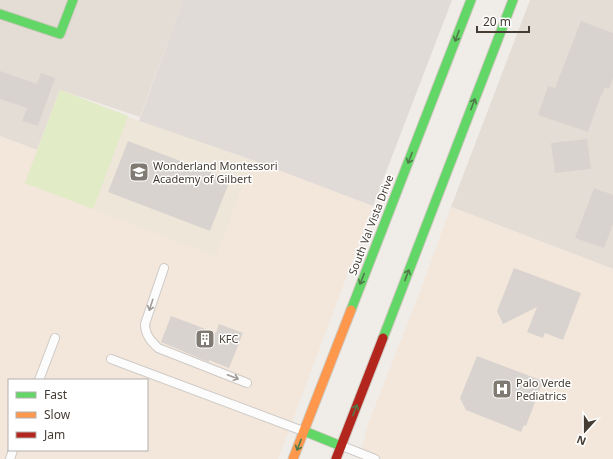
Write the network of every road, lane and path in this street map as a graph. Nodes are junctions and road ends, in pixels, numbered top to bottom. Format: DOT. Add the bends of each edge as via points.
graph roads {
  1 [pos="73,0"];
  2 [pos="471,0"];
  3 [pos="513,0"];
  4 [pos="0,14"];
  5 [pos="164,268"];
  6 [pos="55,338"];
  7 [pos="111,359"];
  8 [pos="39,379"];
  9 [pos="247,383"];
  10 [pos="304,431"];
  11 [pos="341,446"];
  12 [pos="293,459"];
  13 [pos="336,459"];
  14 [pos="375,459"];
  1 -- 4 [label="main road" via="60,34"];
  2 -- 10 [label="main road, South Val Vista Drive, one-way"];
  11 -- 3 [label="main road, one-way"];
  5 -- 9 [label="lane, one-way" via="145,324 145,333 149,339 158,348"];
  6 -- 8 [label="lane"];
  7 -- 10 [label="lane"];
  10 -- 11 [label="main road"];
  10 -- 12 [label="main road, South Val Vista Drive, one-way"];
  11 -- 13 [label="main road"];
  11 -- 14 [label="lane"];
}
